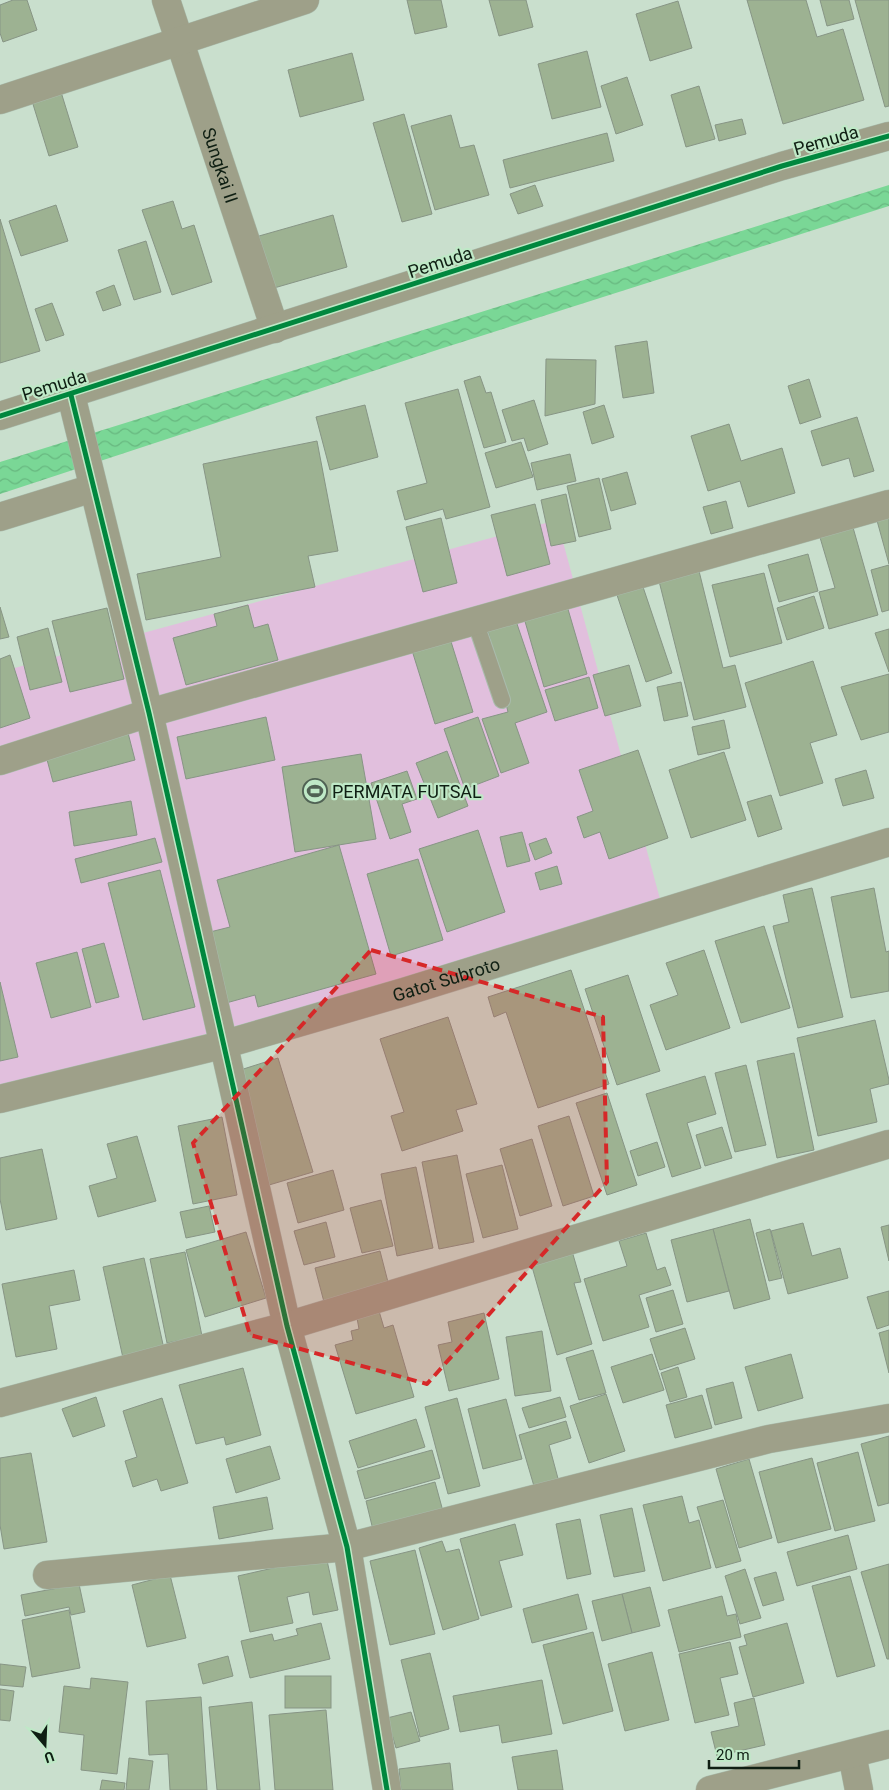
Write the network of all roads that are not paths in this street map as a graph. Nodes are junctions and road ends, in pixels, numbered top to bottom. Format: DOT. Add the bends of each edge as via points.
graph roads {
  1 [pos="166,0"];
  2 [pos="305,0"];
  3 [pos="178,42"];
  4 [pos="0,100"];
  5 [pos="889,136"];
  6 [pos="276,329"];
  7 [pos="71,395"];
  8 [pos="0,416"];
  9 [pos="91,477"];
  10 [pos="889,504"];
  11 [pos="0,517"];
  12 [pos="475,621"];
  13 [pos="502,700"];
  14 [pos="149,713"];
  15 [pos="0,761"];
  16 [pos="889,842"];
  17 [pos="222,1045"];
  18 [pos="0,1099"];
  19 [pos="889,1144"];
  20 [pos="287,1326"];
  21 [pos="0,1403"];
  22 [pos="889,1418"];
  23 [pos="347,1547"];
  24 [pos="46,1575"];
  25 [pos="889,1744"];
  26 [pos="852,1754"];
  27 [pos="726,1788"];
  28 [pos="388,1790"];
  29 [pos="859,1790"];
  1 -- 3 [label="street, Sungkai II"];
  2 -- 3 [label="street"];
  3 -- 4 [label="street"];
  3 -- 6 [label="street, Sungkai II"];
  5 -- 6 [label="street, Pemuda" via="782,166"];
  6 -- 7 [label="street, Pemuda"];
  7 -- 8 [label="street, Pemuda"];
  7 -- 9 [label="street"];
  9 -- 11 [label="street"];
  9 -- 14 [label="street"];
  10 -- 12 [label="street"];
  12 -- 13 [label="lane"];
  12 -- 14 [label="street"];
  14 -- 15 [label="street"];
  14 -- 17 [label="street"];
  16 -- 17 [label="street, Gatot Subroto"];
  17 -- 18 [label="street, Gatot Subroto"];
  17 -- 20 [label="street"];
  19 -- 20 [label="street"];
  20 -- 21 [label="street"];
  20 -- 23 [label="street"];
  22 -- 23 [label="street" via="769,1439"];
  23 -- 24 [label="street"];
  23 -- 28 [label="street"];
  25 -- 26 [label="street"];
  26 -- 27 [label="street"];
  26 -- 29 [label="street"];
}
